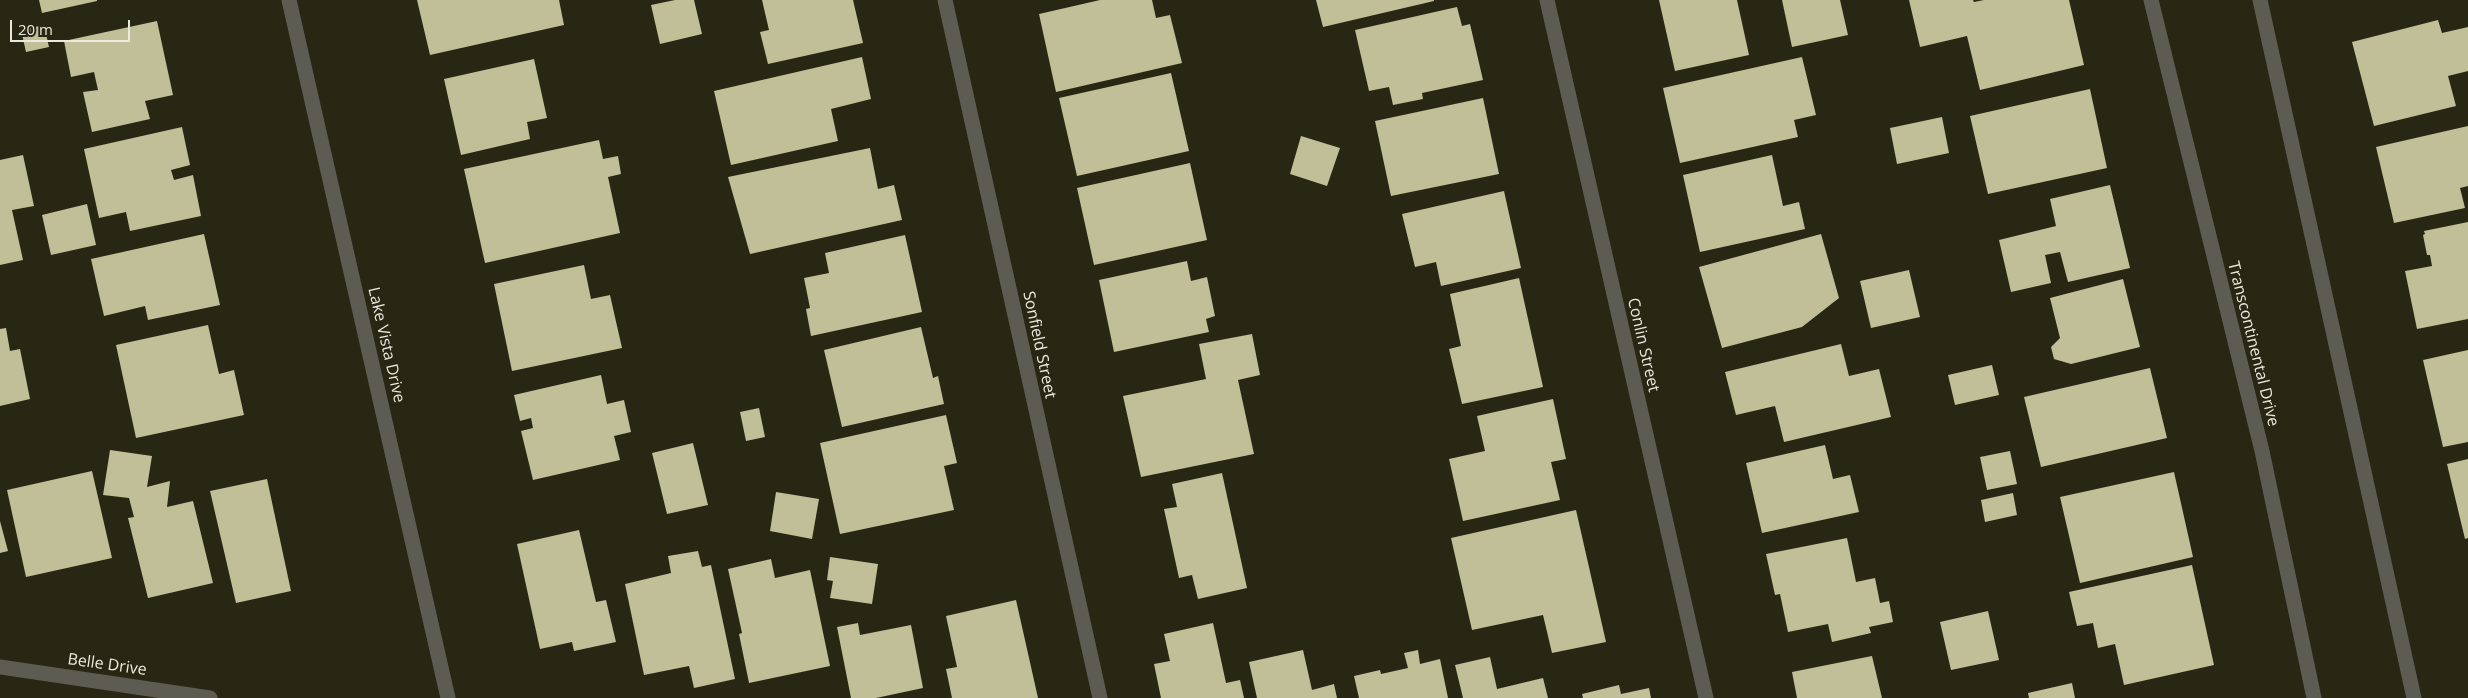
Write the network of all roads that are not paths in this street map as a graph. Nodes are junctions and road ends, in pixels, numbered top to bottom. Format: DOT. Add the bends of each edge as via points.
graph roads {
  1 [pos="289,0"];
  2 [pos="945,0"];
  3 [pos="1547,0"];
  4 [pos="2150,0"];
  5 [pos="2260,0"];
  6 [pos="0,667"];
  7 [pos="210,698"];
  8 [pos="448,698"];
  9 [pos="1100,698"];
  10 [pos="1706,698"];
  11 [pos="2314,698"];
  12 [pos="2414,698"];
  1 -- 8 [label="street, Lake Vista Drive"];
  2 -- 9 [label="street, Sonfield Street"];
  3 -- 10 [label="street, Conlin Street"];
  4 -- 11 [label="street, Transcontinental Drive" via="2262,451"];
  5 -- 12 [label="street"];
  6 -- 7 [label="street, Belle Drive"];
}
